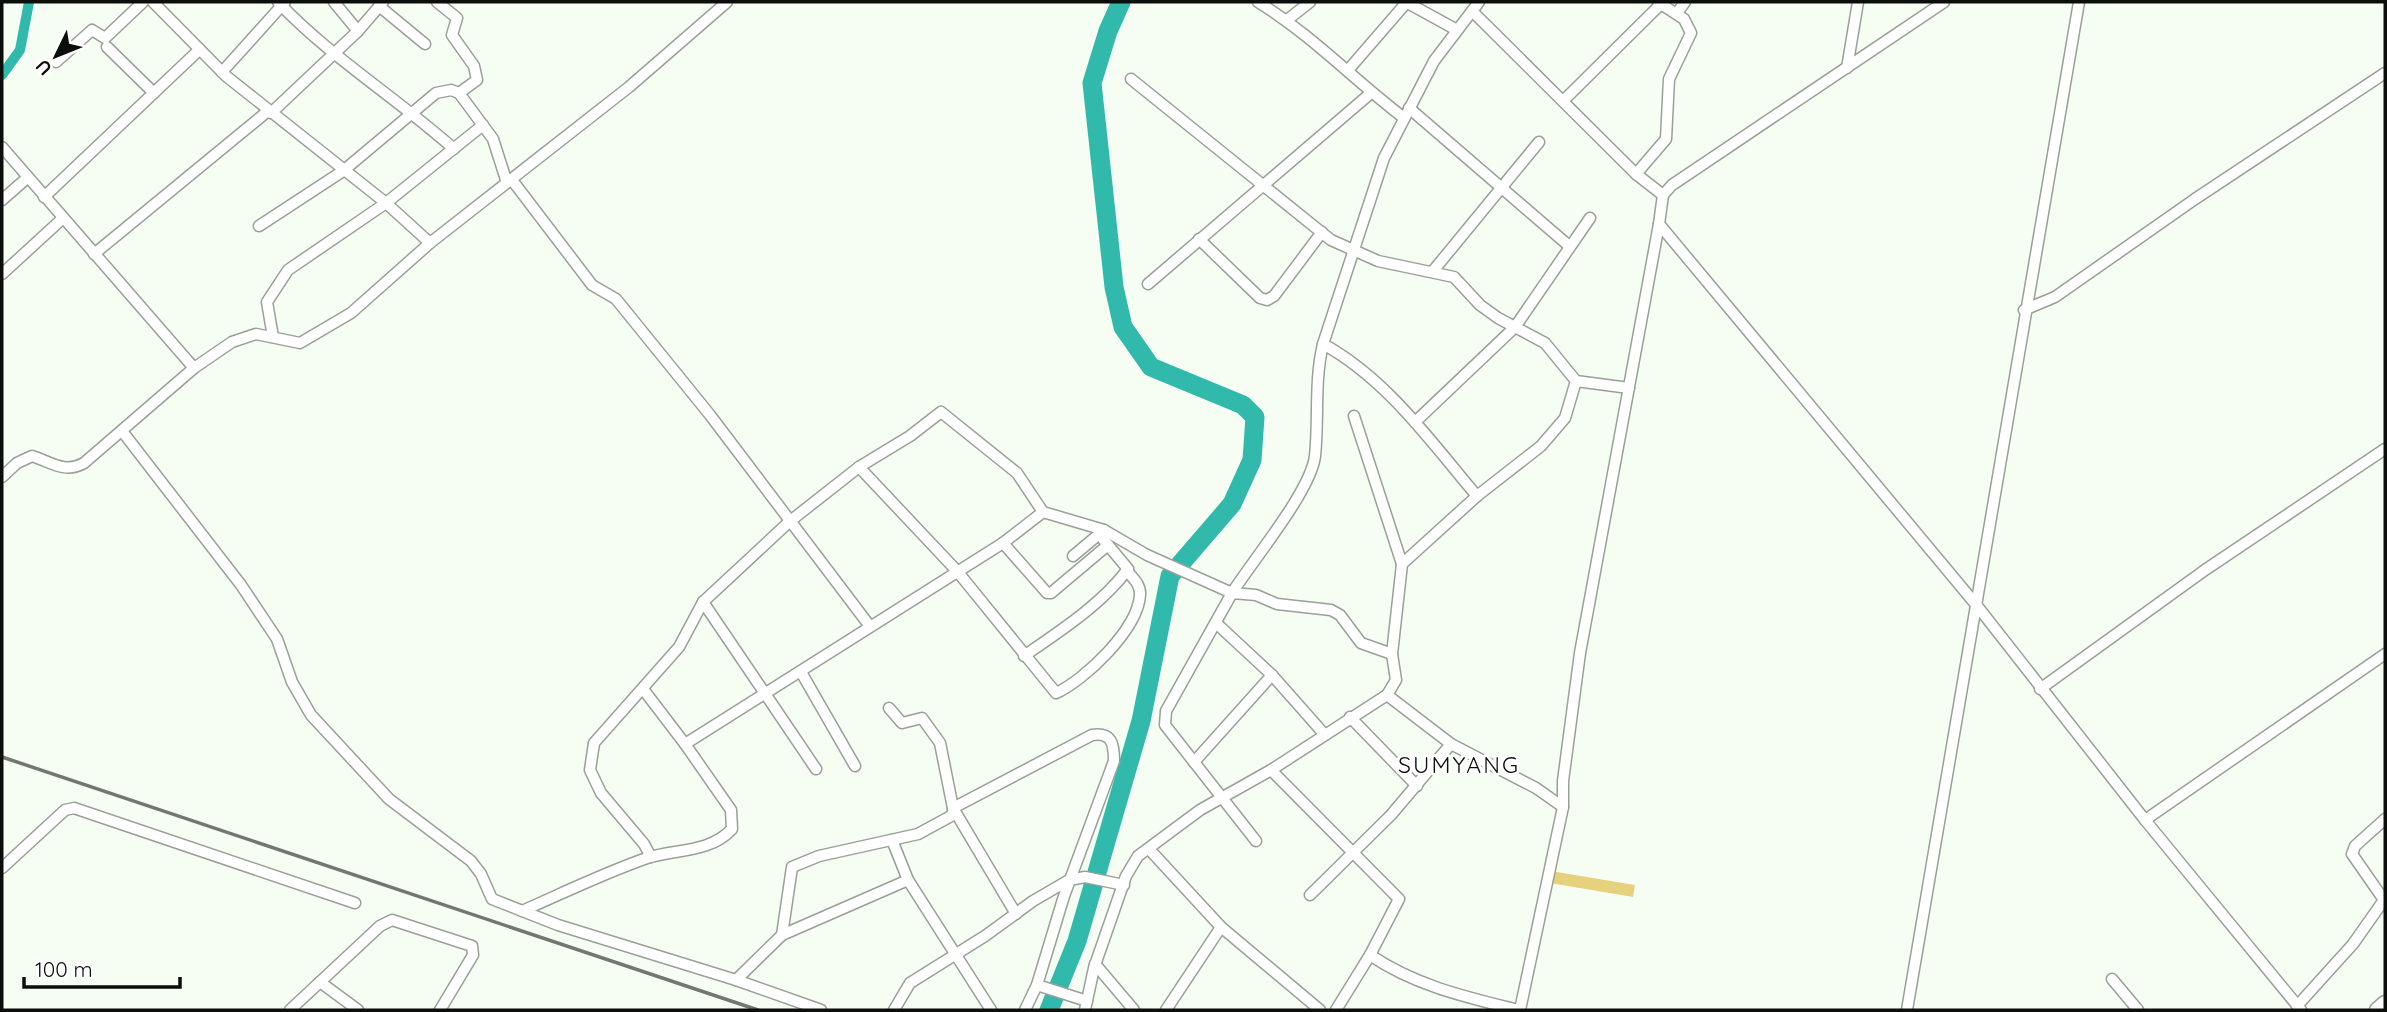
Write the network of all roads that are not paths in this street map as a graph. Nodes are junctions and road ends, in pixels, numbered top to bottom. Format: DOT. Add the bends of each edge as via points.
graph roads {
  1 [pos="152,2"];
  2 [pos="334,2"];
  3 [pos="437,2"];
  4 [pos="727,2"];
  5 [pos="1258,2"];
  6 [pos="1310,2"];
  7 [pos="1406,2"];
  8 [pos="1685,2"];
  9 [pos="1858,2"];
  10 [pos="1944,2"];
  11 [pos="2079,2"];
  12 [pos="282,3"];
  13 [pos="1660,3"];
  14 [pos="381,4"];
  15 [pos="1476,7"];
  16 [pos="1677,13"];
  17 [pos="1287,20"];
  18 [pos="1457,30"];
  19 [pos="358,31"];
  20 [pos="425,44"];
  21 [pos="107,47"];
  22 [pos="198,51"];
  23 [pos="338,53"];
  24 [pos="56,62"];
  25 [pos="1847,68"];
  26 [pos="1349,69"];
  27 [pos="222,72"];
  28 [pos="2385,73"];
  29 [pos="1131,79"];
  30 [pos="154,93"];
  31 [pos="459,93"];
  32 [pos="1371,93"];
  33 [pos="1563,100"];
  34 [pos="270,112"];
  35 [pos="413,113"];
  36 [pos="1407,113"];
  37 [pos="483,125"];
  38 [pos="1539,142"];
  39 [pos="2,147"];
  40 [pos="454,149"];
  41 [pos="342,171"];
  42 [pos="1636,174"];
  43 [pos="27,178"];
  44 [pos="509,182"];
  45 [pos="1263,185"];
  46 [pos="1502,186"];
  47 [pos="1663,195"];
  48 [pos="44,197"];
  49 [pos="2,200"];
  50 [pos="386,203"];
  51 [pos="1590,218"];
  52 [pos="62,219"];
  53 [pos="1659,224"];
  54 [pos="259,226"];
  55 [pos="1321,232"];
  56 [pos="1199,239"];
  57 [pos="430,243"];
  58 [pos="1568,245"];
  59 [pos="1352,251"];
  60 [pos="94,254"];
  61 [pos="1433,271"];
  62 [pos="2,274"];
  63 [pos="1148,284"];
  64 [pos="2024,310"];
  65 [pos="1515,327"];
  66 [pos="273,337"];
  67 [pos="1323,344"];
  68 [pos="194,368"];
  69 [pos="1576,381"];
  70 [pos="1629,388"];
  71 [pos="1354,416"];
  72 [pos="1415,422"];
  73 [pos="122,431"];
  74 [pos="2385,449"];
  75 [pos="859,467"];
  76 [pos="2,478"];
  77 [pos="1477,496"];
  78 [pos="1043,512"];
  79 [pos="789,522"];
  80 [pos="1105,531"];
  81 [pos="1003,542"];
  82 [pos="1108,545"];
  83 [pos="1073,556"];
  84 [pos="1402,564"];
  85 [pos="957,571"];
  86 [pos="1127,571"];
  87 [pos="1232,593"];
  88 [pos="703,602"];
  89 [pos="1978,607"];
  90 [pos="1216,622"];
  91 [pos="869,625"];
  92 [pos="1392,654"];
  93 [pos="2385,654"];
  94 [pos="1024,656"];
  95 [pos="801,672"];
  96 [pos="1272,675"];
  97 [pos="643,689"];
  98 [pos="2040,689"];
  99 [pos="765,695"];
  100 [pos="1387,695"];
  101 [pos="889,708"];
  102 [pos="1350,717"];
  103 [pos="1325,735"];
  104 [pos="685,744"];
  105 [pos="1451,744"];
  106 [pos="1194,762"];
  107 [pos="855,766"];
  108 [pos="816,769"];
  109 [pos="1271,770"];
  110 [pos="1417,786"];
  111 [pos="1221,799"];
  112 [pos="1563,807"];
  113 [pos="953,808"];
  114 [pos="2385,819"];
  115 [pos="2146,820"];
  116 [pos="892,840"];
  117 [pos="1256,841"];
  118 [pos="1149,849"];
  119 [pos="1353,854"];
  120 [pos="651,857"];
  121 [pos="2,868"];
  122 [pos="908,880"];
  123 [pos="1069,880"];
  124 [pos="1124,885"];
  125 [pos="1310,894"];
  126 [pos="2385,899"];
  127 [pos="355,903"];
  128 [pos="522,911"];
  129 [pos="1016,914"];
  130 [pos="1221,928"];
  131 [pos="782,935"];
  132 [pos="1370,955"];
  133 [pos="956,956"];
  134 [pos="1096,964"];
  135 [pos="2112,979"];
  136 [pos="736,980"];
  137 [pos="320,982"];
  138 [pos="1039,985"];
  139 [pos="2385,1003"];
  140 [pos="1085,1004"];
  141 [pos="2299,1008"];
  142 [pos="290,1010"];
  143 [pos="358,1010"];
  144 [pos="440,1010"];
  145 [pos="821,1010"];
  146 [pos="894,1010"];
  147 [pos="991,1010"];
  148 [pos="1025,1010"];
  149 [pos="1134,1010"];
  150 [pos="1166,1010"];
  151 [pos="1320,1010"];
  152 [pos="1336,1010"];
  153 [pos="1519,1010"];
  154 [pos="1907,1010"];
  155 [pos="2138,1010"];
  156 [pos="2377,1010"];
  1 -- 22 [label="street"];
  1 -- 24 [label="street" via="105,38 92,30"];
  2 -- 19 [label="street"];
  3 -- 31 [label="street" via="457,18 452,36 476,69 477,80"];
  4 -- 44 [label="street"];
  5 -- 17 [label="street"];
  6 -- 17 [label="street"];
  7 -- 18 [label="street"];
  7 -- 26 [label="street"];
  8 -- 16 [label="street"];
  9 -- 25 [label="street"];
  10 -- 25 [label="street"];
  11 -- 64 [label="street"];
  12 -- 23 [label="street"];
  12 -- 27 [label="street"];
  13 -- 16 [label="street"];
  13 -- 33 [label="street"];
  14 -- 19 [label="street"];
  14 -- 20 [label="street"];
  15 -- 18 [label="street"];
  15 -- 33 [label="street"];
  16 -- 42 [label="street" via="1691,33 1669,79 1668,133"];
  17 -- 26 [label="street"];
  18 -- 36 [label="street" via="1434,61"];
  19 -- 23 [label="street"];
  21 -- 30 [label="street"];
  22 -- 27 [label="street"];
  22 -- 30 [label="street"];
  23 -- 34 [label="street"];
  23 -- 35 [label="street"];
  25 -- 47 [label="street"];
  26 -- 32 [label="street"];
  27 -- 34 [label="street"];
  28 -- 64 [label="street" via="2055,297"];
  29 -- 45 [label="street"];
  30 -- 48 [label="street"];
  31 -- 35 [label="street" via="443,89"];
  31 -- 37 [label="street"];
  32 -- 36 [label="street"];
  32 -- 45 [label="street"];
  33 -- 42 [label="street"];
  34 -- 41 [label="street"];
  34 -- 60 [label="street"];
  35 -- 40 [label="street"];
  35 -- 41 [label="street"];
  36 -- 46 [label="street"];
  36 -- 59 [label="street" via="1384,158"];
  37 -- 40 [label="street"];
  37 -- 44 [label="street"];
  38 -- 46 [label="street"];
  39 -- 43 [label="street"];
  40 -- 50 [label="street"];
  41 -- 50 [label="street"];
  41 -- 54 [label="street"];
  42 -- 47 [label="street"];
  43 -- 48 [label="street"];
  43 -- 49 [label="street"];
  44 -- 57 [label="street"];
  44 -- 79 [label="street" via="592,285 617,299"];
  45 -- 55 [label="street"];
  45 -- 56 [label="street"];
  46 -- 58 [label="street"];
  46 -- 61 [label="street"];
  47 -- 53 [label="street"];
  48 -- 52 [label="street"];
  50 -- 57 [label="street"];
  50 -- 66 [label="street" via="288,270 267,302"];
  51 -- 58 [label="street"];
  52 -- 60 [label="street"];
  52 -- 62 [label="street"];
  53 -- 70 [label="street"];
  53 -- 89 [label="street"];
  55 -- 56 [label="street" via="1267,300"];
  55 -- 59 [label="street"];
  56 -- 63 [label="street"];
  57 -- 66 [label="street" via="351,313 318,334 300,343"];
  58 -- 65 [label="street"];
  59 -- 61 [label="street"];
  59 -- 67 [label="street"];
  60 -- 68 [label="street"];
  61 -- 65 [label="street" via="1454,277 1480,305"];
  64 -- 89 [label="street"];
  65 -- 69 [label="street" via="1545,342"];
  65 -- 72 [label="street"];
  66 -- 68 [label="street" via="256,334 232,342"];
  67 -- 72 [label="street" via="1366,372"];
  67 -- 87 [label="street" via="1317,368 1315,458 1272,538"];
  68 -- 73 [label="street"];
  69 -- 70 [label="street"];
  69 -- 77 [label="street" via="1558,428"];
  70 -- 112 [label="street" via="1580,653"];
  71 -- 84 [label="street"];
  72 -- 77 [label="street"];
  73 -- 76 [label="street" via="74,469 32,456"];
  73 -- 128 [label="street" via="277,639 292,682 311,715 389,799 471,861 492,899"];
  74 -- 98 [label="street"];
  75 -- 78 [label="street" via="944,412 1017,473"];
  75 -- 79 [label="street"];
  75 -- 85 [label="street"];
  77 -- 84 [label="street"];
  78 -- 80 [label="street"];
  78 -- 81 [label="street"];
  79 -- 88 [label="street"];
  79 -- 91 [label="street"];
  80 -- 82 [label="street" via="1102,536"];
  80 -- 83 [label="street"];
  80 -- 87 [label="street"];
  81 -- 82 [label="street" via="1047,593"];
  81 -- 85 [label="street"];
  82 -- 86 [label="street"];
  84 -- 92 [label="street"];
  85 -- 91 [label="street"];
  85 -- 94 [label="street"];
  86 -- 94 [label="street" via="1068,626"];
  86 -- 94 [label="street" via="1140,593 1135,613 1090,671 1056,693"];
  87 -- 90 [label="street"];
  87 -- 92 [label="street" via="1331,610 1361,643"];
  88 -- 97 [label="street" via="679,647"];
  88 -- 99 [label="street"];
  89 -- 98 [label="street"];
  89 -- 154 [label="street"];
  90 -- 96 [label="street"];
  90 -- 106 [label="street" via="1166,711 1166,725"];
  91 -- 95 [label="street"];
  92 -- 100 [label="street" via="1396,680"];
  93 -- 115 [label="street"];
  95 -- 99 [label="street"];
  95 -- 107 [label="street"];
  96 -- 103 [label="street"];
  96 -- 106 [label="street"];
  97 -- 104 [label="street"];
  97 -- 120 [label="street" via="594,743 590,770 601,793"];
  98 -- 115 [label="street"];
  99 -- 104 [label="street"];
  99 -- 108 [label="street"];
  100 -- 102 [label="street"];
  100 -- 105 [label="street"];
  101 -- 113 [label="street" via="902,723 922,718 940,743"];
  102 -- 103 [label="street"];
  102 -- 110 [label="street"];
  103 -- 109 [label="street"];
  104 -- 120 [label="street" via="731,810 732,830 685,852"];
  105 -- 110 [label="street"];
  105 -- 112 [label="street"];
  106 -- 111 [label="street"];
  109 -- 111 [label="street"];
  109 -- 119 [label="street"];
  110 -- 119 [label="street"];
  111 -- 117 [label="street"];
  111 -- 118 [label="street"];
  112 -- 153 [label="street"];
  113 -- 116 [label="street" via="953,815 918,834"];
  113 -- 123 [label="street" via="1102,733 1114,746 1114,761"];
  113 -- 129 [label="street"];
  114 -- 126 [label="street" via="2352,854"];
  115 -- 141 [label="street"];
  116 -- 122 [label="street"];
  116 -- 131 [label="street" via="819,856 793,867"];
  118 -- 124 [label="street" via="1138,856"];
  118 -- 130 [label="street"];
  119 -- 125 [label="street"];
  119 -- 132 [label="street" via="1399,899"];
  120 -- 128 [label="street"];
  121 -- 127 [label="street" via="65,810 74,808"];
  122 -- 131 [label="street"];
  122 -- 133 [label="street"];
  123 -- 124 [label="street" via="1085,877"];
  123 -- 129 [label="street"];
  123 -- 138 [label="street"];
  124 -- 134 [label="street"];
  126 -- 141 [label="street"];
  128 -- 136 [label="street"];
  129 -- 133 [label="street"];
  130 -- 150 [label="street"];
  130 -- 151 [label="street"];
  131 -- 136 [label="street"];
  132 -- 152 [label="street"];
  132 -- 153 [label="street" via="1433,988"];
  133 -- 146 [label="street" via="911,983"];
  133 -- 147 [label="street"];
  134 -- 140 [label="street"];
  134 -- 149 [label="street"];
  135 -- 155 [label="street"];
  136 -- 145 [label="street"];
  137 -- 142 [label="street"];
  137 -- 143 [label="street"];
  137 -- 144 [label="street" via="392,920 471,946 474,955"];
  138 -- 140 [label="street"];
  138 -- 148 [label="street"];
  139 -- 156 [label="main road"];
}
